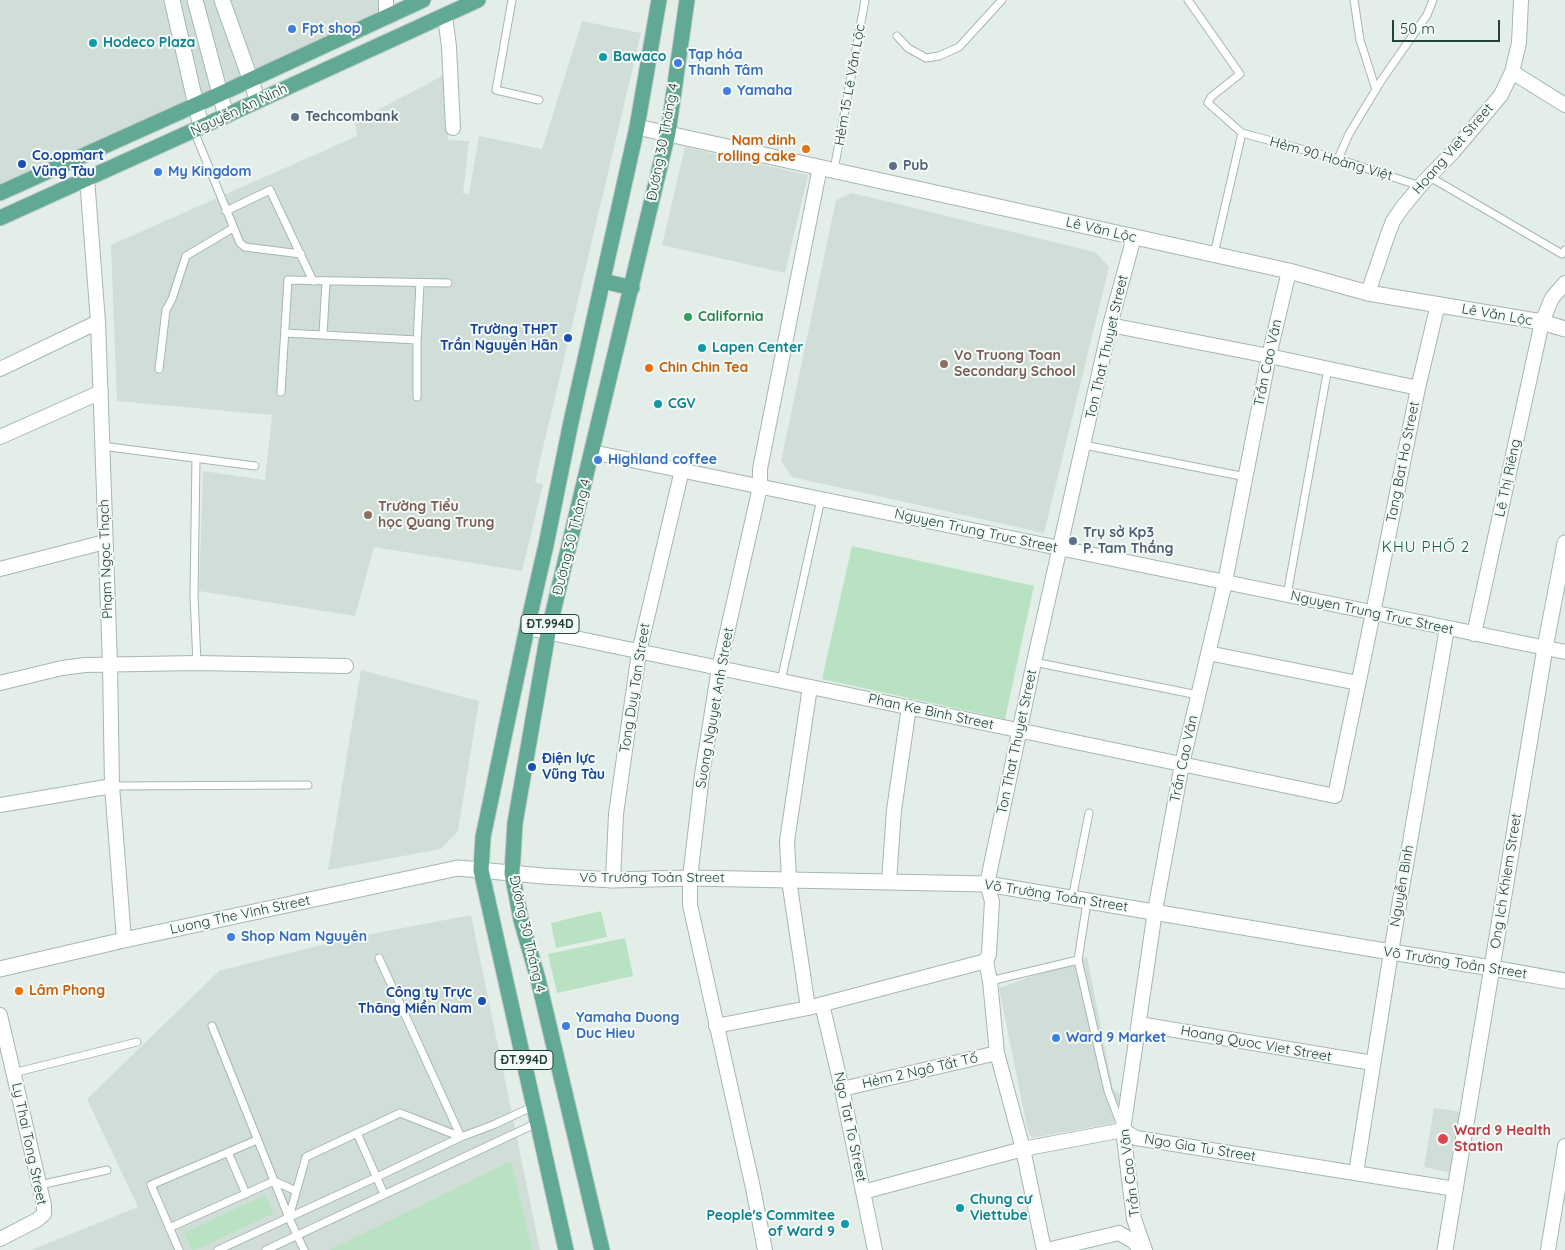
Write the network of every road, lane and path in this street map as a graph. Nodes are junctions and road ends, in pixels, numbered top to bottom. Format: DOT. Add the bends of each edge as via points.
graph roads {
  1 [pos="194,0"];
  2 [pos="222,0"];
  3 [pos="386,0"];
  4 [pos="423,0"];
  5 [pos="478,0"];
  6 [pos="512,0"];
  7 [pos="659,0"];
  8 [pos="687,0"];
  9 [pos="865,0"];
  10 [pos="1002,0"];
  11 [pos="1188,0"];
  12 [pos="1354,0"];
  13 [pos="1433,0"];
  14 [pos="1521,0"];
  15 [pos="172,3"];
  16 [pos="445,16"];
  17 [pos="386,17"];
  18 [pos="896,36"];
  19 [pos="1512,72"];
  20 [pos="250,81"];
  21 [pos="1376,90"];
  22 [pos="220,94"];
  23 [pos="539,100"];
  24 [pos="258,101"];
  25 [pos="1565,105"];
  26 [pos="195,106"];
  27 [pos="226,116"];
  28 [pos="637,127"];
  29 [pos="454,128"];
  30 [pos="197,129"];
  31 [pos="668,133"];
  32 [pos="1242,133"];
  33 [pos="1338,159"];
  34 [pos="827,169"];
  35 [pos="87,178"];
  36 [pos="1425,181"];
  37 [pos="0,193"];
  38 [pos="226,211"];
  39 [pos="0,218"];
  40 [pos="233,228"];
  41 [pos="1134,237"];
  42 [pos="1565,250"];
  43 [pos="301,254"];
  44 [pos="1214,255"];
  45 [pos="1289,271"];
  46 [pos="313,281"];
  47 [pos="326,281"];
  48 [pos="603,281"];
  49 [pos="420,283"];
  50 [pos="448,283"];
  51 [pos="1565,283"];
  52 [pos="632,288"];
  53 [pos="1368,294"];
  54 [pos="1438,304"];
  55 [pos="98,322"];
  56 [pos="1542,322"];
  57 [pos="1110,325"];
  58 [pos="1565,329"];
  59 [pos="284,334"];
  60 [pos="323,336"];
  61 [pos="417,340"];
  62 [pos="1269,356"];
  63 [pos="1328,368"];
  64 [pos="0,369"];
  65 [pos="159,369"];
  66 [pos="1418,388"];
  67 [pos="100,392"];
  68 [pos="281,392"];
  69 [pos="417,397"];
  70 [pos="0,437"];
  71 [pos="1084,445"];
  72 [pos="102,446"];
  73 [pos="592,452"];
  74 [pos="196,458"];
  75 [pos="255,466"];
  76 [pos="682,470"];
  77 [pos="1246,478"];
  78 [pos="760,487"];
  79 [pos="821,499"];
  80 [pos="104,542"];
  81 [pos="1565,543"];
  82 [pos="1060,548"];
  83 [pos="0,569"];
  84 [pos="1225,582"];
  85 [pos="1286,595"];
  86 [pos="1373,613"];
  87 [pos="526,628"];
  88 [pos="1447,628"];
  89 [pos="548,633"];
  90 [pos="1474,634"];
  91 [pos="1545,648"];
  92 [pos="639,652"];
  93 [pos="1565,652"];
  94 [pos="1208,653"];
  95 [pos="1034,662"];
  96 [pos="197,663"];
  97 [pos="110,664"];
  98 [pos="346,666"];
  99 [pos="719,668"];
  100 [pos="781,681"];
  101 [pos="0,683"];
  102 [pos="1358,683"];
  103 [pos="810,687"];
  104 [pos="1198,695"];
  105 [pos="909,708"];
  106 [pos="1019,730"];
  107 [pos="1182,764"];
  108 [pos="112,786"];
  109 [pos="308,786"];
  110 [pos="1335,796"];
  111 [pos="0,805"];
  112 [pos="1089,813"];
  113 [pos="481,870"];
  114 [pos="512,874"];
  115 [pos="690,878"];
  116 [pos="613,880"];
  117 [pos="789,880"];
  118 [pos="889,882"];
  119 [pos="987,884"];
  120 [pos="1072,899"];
  121 [pos="1087,902"];
  122 [pos="1155,911"];
  123 [pos="124,940"];
  124 [pos="1391,952"];
  125 [pos="379,958"];
  126 [pos="1078,960"];
  127 [pos="986,961"];
  128 [pos="1492,968"];
  129 [pos="0,969"];
  130 [pos="990,981"];
  131 [pos="1565,981"];
  132 [pos="815,1006"];
  133 [pos="0,1015"];
  134 [pos="1139,1024"];
  135 [pos="212,1026"];
  136 [pos="716,1026"];
  137 [pos="137,1042"];
  138 [pos="997,1053"];
  139 [pos="1374,1064"];
  140 [pos="13,1073"];
  141 [pos="842,1089"];
  142 [pos="534,1106"];
  143 [pos="538,1123"];
  144 [pos="1124,1130"];
  145 [pos="357,1133"];
  146 [pos="461,1137"];
  147 [pos="257,1140"];
  148 [pos="1565,1146"];
  149 [pos="1022,1148"];
  150 [pos="228,1152"];
  151 [pos="108,1170"];
  152 [pos="1356,1173"];
  153 [pos="377,1178"];
  154 [pos="274,1181"];
  155 [pos="40,1185"];
  156 [pos="1455,1189"];
  157 [pos="296,1192"];
  158 [pos="863,1192"];
  159 [pos="246,1194"];
  160 [pos="384,1194"];
  161 [pos="289,1218"];
  162 [pos="169,1228"];
  163 [pos="297,1235"];
  164 [pos="0,1239"];
  165 [pos="178,1250"];
  166 [pos="218,1250"];
  167 [pos="266,1250"];
  168 [pos="304,1250"];
  169 [pos="566,1250"];
  170 [pos="602,1250"];
  171 [pos="765,1250"];
  172 [pos="875,1250"];
  173 [pos="1045,1250"];
  174 [pos="1143,1250"];
  175 [pos="1445,1250"];
  176 [pos="1548,1250"];
  1 -- 15 [label="street"];
  1 -- 22 [label="street"];
  2 -- 20 [label="street"];
  3 -- 17 [label="street"];
  4 -- 17 [label="main road, Nguyễn An Ninh"];
  5 -- 16 [label="main road, Nguyễn An Ninh"];
  6 -- 23 [label="lane" via="496,90"];
  7 -- 28 [label="main road, Đường 30 Tháng 4 / ĐT.994D"];
  8 -- 31 [label="main road, Đường 30 Tháng 4 / ĐT.994D"];
  9 -- 34 [label="lane, Hẻm 15 Lê Văn Lộc"];
  10 -- 18 [label="lane" via="959,47 939,56 926,58 908,48"];
  11 -- 32 [label="lane" via="1240,74 1208,103"];
  12 -- 21 [label="lane" via="1360,40"];
  13 -- 21 [label="lane" via="1427,15"];
  14 -- 19 [label="street, Hoang Viet Street" via="1519,44"];
  15 -- 26 [label="street"];
  16 -- 24 [label="main road, Nguyễn An Ninh"];
  16 -- 29 [label="street"];
  17 -- 20 [label="main road, Nguyễn An Ninh"];
  19 -- 25 [label="street"];
  19 -- 36 [label="street, Hoang Viet Street" via="1501,94"];
  20 -- 22 [label="main road, Nguyễn An Ninh"];
  20 -- 24 [label="street"];
  21 -- 33 [label="lane"];
  22 -- 26 [label="main road, Nguyễn An Ninh"];
  22 -- 27 [label="street"];
  24 -- 27 [label="main road, Nguyễn An Ninh"];
  26 -- 30 [label="street"];
  26 -- 37 [label="main road, Nguyễn An Ninh"];
  27 -- 30 [label="main road, Nguyễn An Ninh"];
  28 -- 31 [label="street, Lê Văn Lộc"];
  28 -- 48 [label="main road, Đường 30 Tháng 4 / ĐT.994D"];
  30 -- 35 [label="main road, Nguyễn An Ninh"];
  30 -- 38 [label="lane"];
  31 -- 34 [label="street, Lê Văn Lộc"];
  31 -- 52 [label="main road, Đường 30 Tháng 4 / ĐT.994D"];
  32 -- 33 [label="lane, Hẻm 90 Hoàng Việt"];
  32 -- 44 [label="lane"];
  33 -- 36 [label="lane, Hẻm 90 Hoàng Việt"];
  34 -- 41 [label="street, Lê Văn Lộc"];
  34 -- 78 [label="street, Suong Nguyet Anh Street" via="760,469"];
  35 -- 39 [label="main road, Nguyễn An Ninh"];
  35 -- 55 [label="street, Phạm Ngọc Thạch"];
  36 -- 42 [label="lane, Hẻm 90 Hoàng Việt" via="1562,254"];
  36 -- 53 [label="street, Hoang Viet Street" via="1393,222"];
  38 -- 40 [label="lane"];
  38 -- 43 [label="lane" via="270,190"];
  40 -- 43 [label="lane" via="244,246"];
  40 -- 65 [label="lane" via="186,256 166,310"];
  41 -- 44 [label="street, Lê Văn Lộc"];
  41 -- 57 [label="street, Ton That Thuyet Street"];
  43 -- 46 [label="lane"];
  44 -- 45 [label="street, Lê Văn Lộc"];
  45 -- 53 [label="street, Lê Văn Lộc"];
  45 -- 62 [label="street, Trần Cao Vân"];
  46 -- 47 [label="lane"];
  46 -- 59 [label="lane" via="288,280"];
  47 -- 49 [label="lane"];
  47 -- 60 [label="lane"];
  48 -- 52 [label="main road"];
  48 -- 87 [label="main road, Đường 30 Tháng 4 / ĐT.994D"];
  49 -- 50 [label="lane"];
  49 -- 61 [label="lane"];
  51 -- 56 [label="street, Lê Thị Riêng" via="1552,298"];
  52 -- 73 [label="main road, Đường 30 Tháng 4 / ĐT.994D"];
  53 -- 54 [label="street, Lê Văn Lộc"];
  54 -- 56 [label="street, Lê Văn Lộc"];
  54 -- 66 [label="street, Tang Bat Ho Street"];
  55 -- 64 [label="street"];
  55 -- 67 [label="street, Phạm Ngọc Thạch"];
  56 -- 58 [label="street, Lê Văn Lộc"];
  56 -- 90 [label="street, Lê Thị Riêng"];
  57 -- 62 [label="street"];
  57 -- 71 [label="street, Ton That Thuyet Street"];
  59 -- 60 [label="lane"];
  59 -- 68 [label="lane"];
  60 -- 61 [label="lane"];
  61 -- 69 [label="lane"];
  62 -- 63 [label="street"];
  62 -- 77 [label="street, Trần Cao Vân"];
  63 -- 66 [label="street"];
  63 -- 85 [label="lane"];
  66 -- 86 [label="street, Tang Bat Ho Street"];
  67 -- 70 [label="street"];
  67 -- 72 [label="street, Phạm Ngọc Thạch"];
  71 -- 77 [label="lane"];
  71 -- 82 [label="street, Ton That Thuyet Street"];
  72 -- 74 [label="lane"];
  72 -- 80 [label="street, Phạm Ngọc Thạch"];
  73 -- 76 [label="street, Nguyen Trung Truc Street"];
  73 -- 89 [label="main road, Đường 30 Tháng 4 / ĐT.994D"];
  74 -- 75 [label="lane"];
  74 -- 96 [label="lane" via="194,596"];
  76 -- 78 [label="street, Nguyen Trung Truc Street"];
  76 -- 92 [label="street, Tong Duy Tan Street"];
  77 -- 84 [label="street, Trần Cao Vân"];
  78 -- 79 [label="street, Nguyen Trung Truc Street"];
  78 -- 99 [label="street, Suong Nguyet Anh Street"];
  79 -- 82 [label="street, Nguyen Trung Truc Street"];
  79 -- 100 [label="lane"];
  80 -- 83 [label="street"];
  80 -- 97 [label="street, Phạm Ngọc Thạch"];
  81 -- 91 [label="street, Ong Ich Khiem Street"];
  82 -- 84 [label="street, Nguyen Trung Truc Street"];
  82 -- 95 [label="street, Ton That Thuyet Street"];
  84 -- 85 [label="street, Nguyen Trung Truc Street"];
  84 -- 94 [label="street, Trần Cao Vân"];
  85 -- 86 [label="street, Nguyen Trung Truc Street"];
  86 -- 88 [label="street, Nguyen Trung Truc Street"];
  86 -- 102 [label="street, Tang Bat Ho Street"];
  87 -- 89 [label="street, Phan Ke Binh Street"];
  87 -- 113 [label="main road, Đường 30 Tháng 4 / ĐT.994D" via="483,837"];
  88 -- 90 [label="street, Nguyen Trung Truc Street"];
  88 -- 124 [label="street, Nguyễn Bình"];
  89 -- 92 [label="street, Phan Ke Binh Street"];
  89 -- 114 [label="main road, Đường 30 Tháng 4 / ĐT.994D" via="515,823"];
  90 -- 91 [label="street, Nguyen Trung Truc Street"];
  91 -- 93 [label="street, Nguyen Trung Truc Street"];
  91 -- 128 [label="street, Ong Ich Khiem Street"];
  92 -- 99 [label="street, Phan Ke Binh Street"];
  92 -- 116 [label="street, Tong Duy Tan Street" via="616,814"];
  94 -- 102 [label="street"];
  94 -- 104 [label="street, Trần Cao Vân"];
  95 -- 104 [label="lane"];
  95 -- 106 [label="street, Ton That Thuyet Street"];
  96 -- 97 [label="street"];
  96 -- 98 [label="street"];
  97 -- 101 [label="street" via="85,664"];
  97 -- 108 [label="street, Phạm Ngọc Thạch"];
  99 -- 100 [label="street, Phan Ke Binh Street"];
  99 -- 115 [label="street, Suong Nguyet Anh Street"];
  100 -- 103 [label="street, Phan Ke Binh Street"];
  102 -- 110 [label="street, Tang Bat Ho Street"];
  103 -- 105 [label="street, Phan Ke Binh Street"];
  103 -- 117 [label="street, Ngo Tat To Street" via="789,818"];
  104 -- 107 [label="street, Trần Cao Vân"];
  105 -- 106 [label="street, Phan Ke Binh Street"];
  105 -- 118 [label="street" via="894,810"];
  106 -- 107 [label="street, Phan Ke Binh Street"];
  106 -- 119 [label="street, Ton That Thuyet Street"];
  107 -- 110 [label="street, Phan Ke Binh Street"];
  107 -- 122 [label="street, Trần Cao Vân"];
  108 -- 109 [label="lane"];
  108 -- 111 [label="street"];
  108 -- 123 [label="street, Phạm Ngọc Thạch"];
  112 -- 120 [label="lane"];
  113 -- 114 [label="street, Võ Trường Toản Street"];
  113 -- 123 [label="street, Luong The Vinh Street" via="458,868"];
  113 -- 142 [label="main road, Đường 30 Tháng 4 / ĐT.994D"];
  114 -- 116 [label="street, Võ Trường Toản Street"];
  114 -- 170 [label="main road, Đường 30 Tháng 4 / ĐT.994D"];
  115 -- 116 [label="street, Võ Trường Toản Street"];
  115 -- 117 [label="street, Võ Trường Toản Street"];
  115 -- 136 [label="street, Suong Nguyet Anh Street" via="690,905"];
  117 -- 118 [label="street, Võ Trường Toản Street"];
  117 -- 132 [label="street, Ngo Tat To Street"];
  118 -- 119 [label="street, Võ Trường Toản Street"];
  119 -- 120 [label="street, Võ Trường Toản Street"];
  119 -- 127 [label="street, Ton That Thuyet Street" via="992,901"];
  120 -- 121 [label="street, Võ Trường Toản Street"];
  121 -- 122 [label="street, Võ Trường Toản Street"];
  121 -- 126 [label="lane"];
  122 -- 124 [label="street, Võ Trường Toản Street"];
  122 -- 134 [label="street, Trần Cao Vân"];
  123 -- 129 [label="street, Luong The Vinh Street"];
  124 -- 128 [label="street, Võ Trường Toản Street"];
  124 -- 139 [label="street, Nguyễn Bình"];
  125 -- 146 [label="lane"];
  126 -- 130 [label="lane"];
  126 -- 144 [label="lane" via="1108,1091"];
  127 -- 130 [label="street, Ton That Thuyet Street"];
  127 -- 132 [label="street"];
  128 -- 131 [label="street, Võ Trường Toản Street"];
  128 -- 156 [label="street, Ong Ich Khiem Street"];
  130 -- 138 [label="street, Ton That Thuyet Street"];
  132 -- 136 [label="street"];
  132 -- 141 [label="street, Ngo Tat To Street"];
  133 -- 140 [label="street, Ly Thai Tong Street"];
  134 -- 139 [label="street, Hoang Quoc Viet Street"];
  134 -- 144 [label="street, Trần Cao Vân"];
  135 -- 147 [label="lane"];
  136 -- 171 [label="street, Suong Nguyet Anh Street"];
  137 -- 140 [label="lane"];
  138 -- 141 [label="street, Hẻm 2 Ngô Tất Tố"];
  138 -- 149 [label="street, Ton That Thuyet Street"];
  139 -- 152 [label="street, Nguyễn Bình"];
  140 -- 155 [label="street, Ly Thai Tong Street"];
  141 -- 158 [label="street, Ngo Tat To Street"];
  142 -- 143 [label="main road, Đường 30 Tháng 4 / ĐT.994D"];
  142 -- 146 [label="lane"];
  143 -- 160 [label="lane"];
  143 -- 169 [label="main road, Đường 30 Tháng 4 / ĐT.994D"];
  144 -- 149 [label="street"];
  144 -- 152 [label="street, Ngo Gia Tu Street" via="1136,1138"];
  144 -- 174 [label="street, Trần Cao Vân" via="1134,1219"];
  145 -- 146 [label="lane" via="400,1113"];
  145 -- 153 [label="lane"];
  145 -- 157 [label="lane" via="306,1156"];
  146 -- 153 [label="lane"];
  147 -- 150 [label="lane"];
  147 -- 154 [label="lane"];
  148 -- 176 [label="street"];
  149 -- 158 [label="street"];
  149 -- 173 [label="street, Ton That Thuyet Street"];
  150 -- 159 [label="lane"];
  150 -- 162 [label="lane" via="151,1185"];
  151 -- 155 [label="lane"];
  152 -- 156 [label="street, Ngo Gia Tu Street"];
  153 -- 160 [label="lane"];
  153 -- 161 [label="lane"];
  154 -- 157 [label="lane"];
  154 -- 159 [label="lane"];
  154 -- 161 [label="lane"];
  155 -- 164 [label="street, Ly Thai Tong Street" via="44,1214"];
  156 -- 175 [label="street, Ong Ich Khiem Street"];
  157 -- 161 [label="lane"];
  158 -- 172 [label="street, Ngo Tat To Street"];
  159 -- 162 [label="lane"];
  160 -- 163 [label="lane"];
  161 -- 163 [label="lane"];
  161 -- 166 [label="lane"];
  162 -- 165 [label="lane"];
  163 -- 167 [label="lane"];
  163 -- 168 [label="lane"];
  173 -- 174 [label="street" via="1119,1233"];
}
